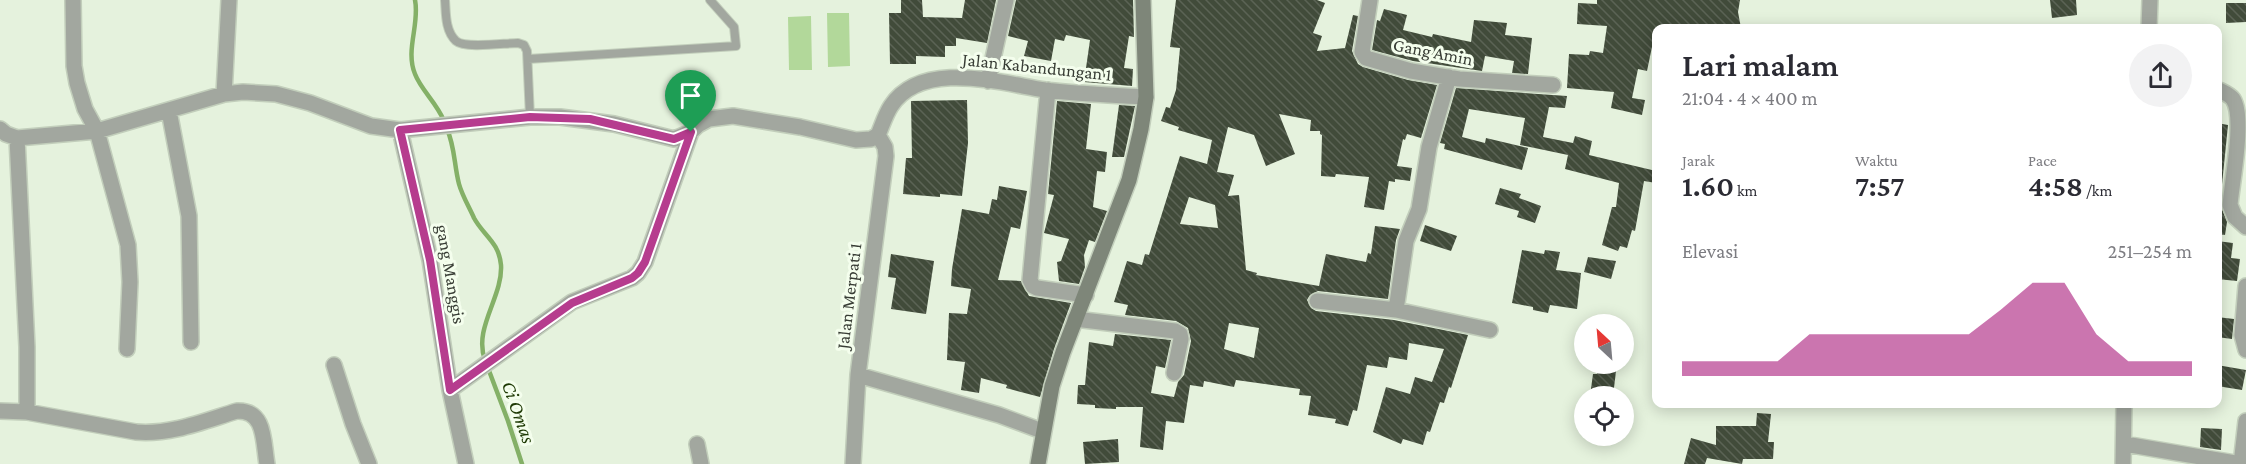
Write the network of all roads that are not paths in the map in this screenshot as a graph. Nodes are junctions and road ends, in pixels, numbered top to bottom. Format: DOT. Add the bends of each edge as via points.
graph roads {
  1 [pos="73,0"];
  2 [pos="229,0"];
  3 [pos="445,0"];
  4 [pos="710,0"];
  5 [pos="1006,0"];
  6 [pos="1143,0"];
  7 [pos="1370,0"];
  8 [pos="2150,0"];
  9 [pos="2149,24"];
  10 [pos="528,59"];
  11 [pos="1449,77"];
  12 [pos="988,81"];
  13 [pos="1553,85"];
  14 [pos="1048,90"];
  15 [pos="2222,91"];
  16 [pos="224,94"];
  17 [pos="1146,97"];
  18 [pos="169,111"];
  19 [pos="530,117"];
  20 [pos="0,129"];
  21 [pos="400,130"];
  22 [pos="97,131"];
  23 [pos="691,132"];
  24 [pos="878,135"];
  25 [pos="17,138"];
  26 [pos="2246,227"];
  27 [pos="2246,286"];
  28 [pos="1086,295"];
  29 [pos="1317,301"];
  30 [pos="1396,310"];
  31 [pos="1075,319"];
  32 [pos="1490,330"];
  33 [pos="191,342"];
  34 [pos="127,349"];
  35 [pos="2246,350"];
  36 [pos="334,365"];
  37 [pos="1174,373"];
  38 [pos="858,375"];
  39 [pos="450,390"];
  40 [pos="2124,408"];
  41 [pos="0,411"];
  42 [pos="27,412"];
  43 [pos="2246,421"];
  44 [pos="1042,431"];
  45 [pos="697,444"];
  46 [pos="2125,444"];
  47 [pos="267,464"];
  48 [pos="369,464"];
  49 [pos="466,464"];
  50 [pos="701,464"];
  51 [pos="853,464"];
  52 [pos="1038,464"];
  53 [pos="2124,464"];
  54 [pos="2241,464"];
  1 -- 22 [label="street" via="74,66 85,109"];
  2 -- 16 [label="street"];
  3 -- 10 [label="lane" via="446,21 456,41 465,45 518,43 524,45"];
  4 -- 10 [label="lane" via="734,27 736,46"];
  5 -- 12 [label="street"];
  6 -- 17 [label="main road"];
  7 -- 11 [label="street, Gang Amin" via="1364,56 1411,71"];
  8 -- 9 [label="street"];
  10 -- 19 [label="lane"];
  11 -- 13 [label="street, Gang Amin"];
  11 -- 30 [label="street" via="1429,147 1419,209 1404,249"];
  12 -- 14 [label="street, Jalan Kabandungan 1"];
  12 -- 24 [label="street, Jalan Kabandungan 1" via="941,78 914,86 890,107"];
  14 -- 17 [label="street, Jalan Kabandungan 1"];
  14 -- 28 [label="street" via="1030,280 1037,288"];
  15 -- 26 [label="street" via="2234,100 2239,117 2230,205 2235,217"];
  16 -- 18 [label="street"];
  16 -- 21 [label="street" via="276,94 371,126"];
  17 -- 28 [label="main road" via="1129,180"];
  18 -- 22 [label="street"];
  18 -- 33 [label="street" via="189,216"];
  19 -- 21 [label="street"];
  19 -- 23 [label="street" via="590,119 674,139"];
  20 -- 25 [label="street"];
  21 -- 39 [label="street, gang Manggis" via="430,260"];
  22 -- 25 [label="street"];
  22 -- 34 [label="street" via="128,245"];
  23 -- 24 [label="street" via="709,119 733,116 800,126 856,140"];
  23 -- 39 [label="street" via="643,268 632,278 572,303"];
  24 -- 38 [label="street, Jalan Merpati 1" via="886,156"];
  25 -- 42 [label="street"];
  27 -- 35 [label="street" via="2242,335"];
  28 -- 31 [label="main road"];
  29 -- 30 [label="street"];
  30 -- 32 [label="street"];
  31 -- 37 [label="street" via="1180,334"];
  31 -- 44 [label="main road" via="1052,386"];
  36 -- 48 [label="street"];
  38 -- 44 [label="street"];
  38 -- 51 [label="street, Jalan Merpati 1"];
  39 -- 49 [label="street, gang Manggis"];
  40 -- 46 [label="street"];
  41 -- 42 [label="street"];
  42 -- 47 [label="street" via="151,433 248,411 256,416 261,427"];
  43 -- 54 [label="street"];
  44 -- 52 [label="main road"];
  45 -- 50 [label="street"];
  46 -- 53 [label="street"];
  46 -- 54 [label="street"];
}
